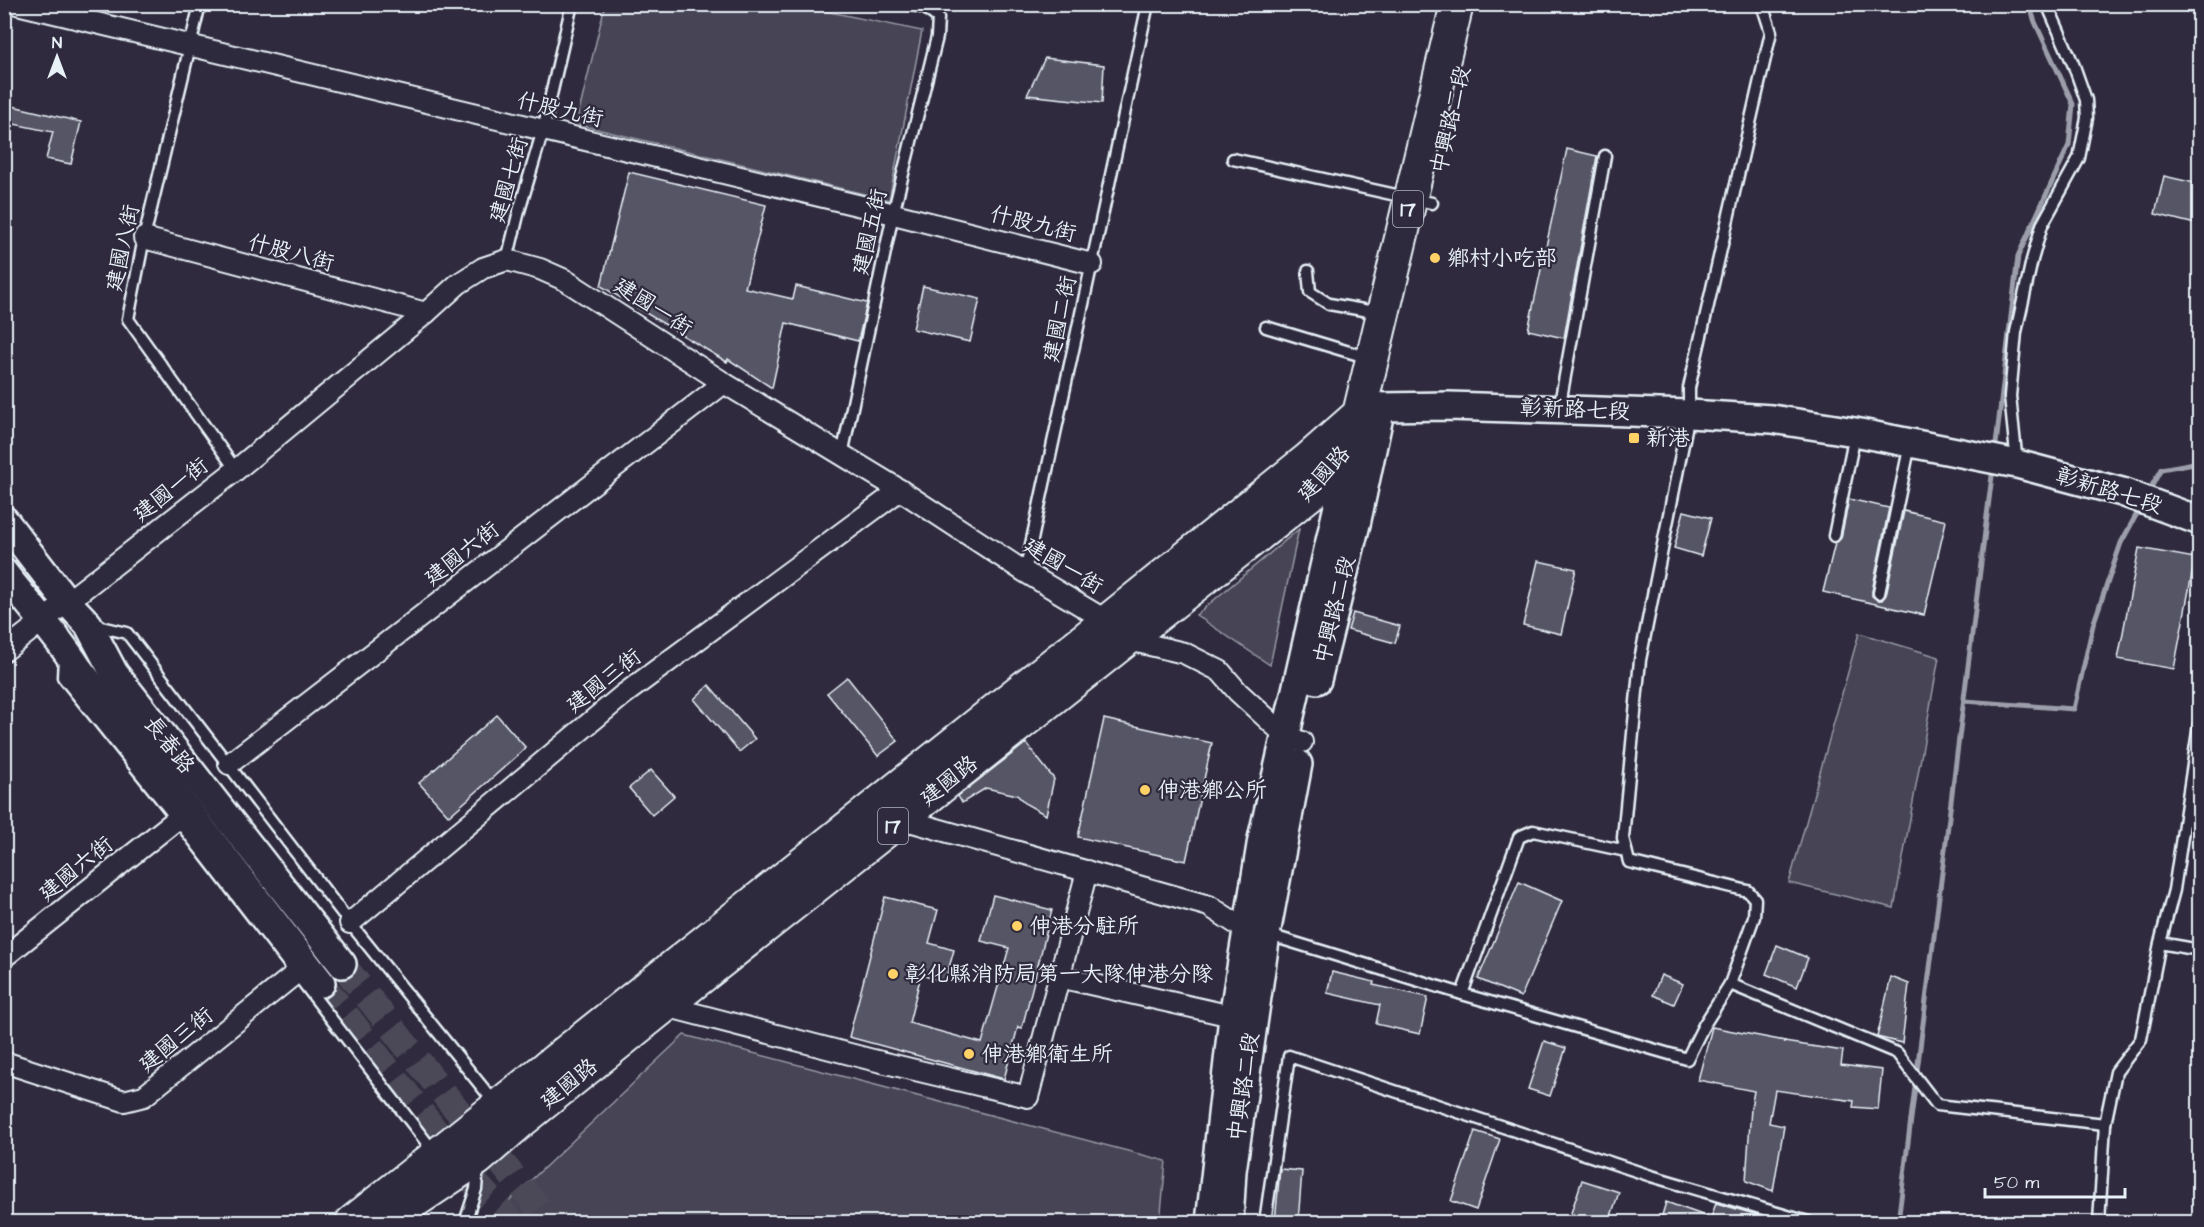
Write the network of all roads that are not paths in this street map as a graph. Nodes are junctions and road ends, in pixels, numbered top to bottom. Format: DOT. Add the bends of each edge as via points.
graph roads {
  1 [pos="17,4"];
  2 [pos="200,4"];
  3 [pos="572,4"];
  4 [pos="908,4"];
  5 [pos="1148,4"];
  6 [pos="1457,4"];
  7 [pos="1478,4"];
  8 [pos="1762,4"];
  9 [pos="2047,4"];
  10 [pos="189,46"];
  11 [pos="543,130"];
  12 [pos="1605,156"];
  13 [pos="1233,159"];
  14 [pos="1421,200"];
  15 [pos="893,214"];
  16 [pos="144,238"];
  17 [pos="507,260"];
  18 [pos="1092,264"];
  19 [pos="1308,271"];
  20 [pos="426,313"];
  21 [pos="1383,313"];
  22 [pos="1266,327"];
  23 [pos="1372,359"];
  24 [pos="723,382"];
  25 [pos="1559,409"];
  26 [pos="1689,414"];
  27 [pos="1364,421"];
  28 [pos="1855,432"];
  29 [pos="1910,442"];
  30 [pos="842,455"];
  31 [pos="2017,464"];
  32 [pos="236,471"];
  33 [pos="900,490"];
  34 [pos="4,520"];
  35 [pos="2199,521"];
  36 [pos="1834,536"];
  37 [pos="1025,572"];
  38 [pos="4,573"];
  39 [pos="1879,593"];
  40 [pos="66,602"];
  41 [pos="42,622"];
  42 [pos="88,624"];
  43 [pos="1118,631"];
  44 [pos="64,647"];
  45 [pos="4,651"];
  46 [pos="2199,718"];
  47 [pos="1294,740"];
  48 [pos="229,764"];
  49 [pos="177,819"];
  50 [pos="902,819"];
  51 [pos="1626,851"];
  52 [pos="1088,871"];
  53 [pos="350,923"];
  54 [pos="1256,932"];
  55 [pos="2160,943"];
  56 [pos="2199,950"];
  57 [pos="4,957"];
  58 [pos="342,964"];
  59 [pos="295,974"];
  60 [pos="1059,977"];
  61 [pos="321,983"];
  62 [pos="1730,984"];
  63 [pos="1462,994"];
  64 [pos="665,1006"];
  65 [pos="1243,1019"];
  66 [pos="4,1062"];
  67 [pos="2105,1124"];
  68 [pos="471,1143"];
  69 [pos="352,1222"];
  70 [pos="384,1222"];
  71 [pos="465,1222"];
  72 [pos="1210,1222"];
  73 [pos="1229,1222"];
  74 [pos="1264,1222"];
  75 [pos="1808,1222"];
  76 [pos="2099,1222"];
  77 [pos="2124,1222"];
  1 -- 10 [label="street, 什股九街"];
  2 -- 10 [label="lane, 建國八街"];
  3 -- 11 [label="lane, 建國七街"];
  4 -- 15 [label="lane, 建國五街" via="925,8 938,18 937,37"];
  5 -- 18 [label="lane, 建國二街"];
  6 -- 14 [label="main road, 中興路二段 / 17"];
  7 -- 14 [label="main road, 中興路二段 / 17"];
  8 -- 26 [label="lane" via="1771,32 1689,388"];
  9 -- 31 [label="lane" via="2082,88 2087,118 2079,158 2042,225 2016,332 2010,396"];
  10 -- 11 [label="street, 什股九街"];
  10 -- 16 [label="lane, 建國八街"];
  11 -- 15 [label="street, 什股九街"];
  11 -- 17 [label="lane, 建國七街"];
  12 -- 25 [label="lane"];
  13 -- 14 [label="lane"];
  14 -- 21 [label="main road, 中興路二段 / 17"];
  14 -- 27 [label="main road, 中興路二段 / 17"];
  15 -- 18 [label="street, 什股九街"];
  15 -- 30 [label="lane, 建國五街"];
  16 -- 20 [label="street, 什股八街"];
  16 -- 32 [label="lane, 建國八街" via="128,319"];
  17 -- 20 [label="street, 建國一街" via="483,268 458,284"];
  17 -- 24 [label="street, 建國一街" via="565,280"];
  18 -- 37 [label="lane, 建國二街"];
  19 -- 21 [label="lane" via="1310,292 1329,304"];
  20 -- 32 [label="street, 建國一街"];
  21 -- 23 [label="main road, 中興路二段 / 17"];
  22 -- 23 [label="lane"];
  23 -- 27 [label="main road, 中興路二段 / 17"];
  24 -- 30 [label="street, 建國一街"];
  24 -- 48 [label="street, 建國六街"];
  25 -- 26 [label="street, 彰新路七段"];
  25 -- 27 [label="street, 彰新路七段" via="1449,406"];
  26 -- 28 [label="street, 彰新路七段" via="1772,419"];
  26 -- 51 [label="lane" via="1640,660 1623,838"];
  27 -- 43 [label="main road, 建國路 / 17" via="1313,492"];
  27 -- 47 [label="street, 中興路二段"];
  27 -- 47 [label="street, 中興路二段" via="1357,520"];
  28 -- 29 [label="street, 彰新路七段"];
  28 -- 36 [label="lane"];
  29 -- 31 [label="street, 彰新路七段"];
  29 -- 39 [label="lane"];
  30 -- 33 [label="street, 建國一街"];
  31 -- 35 [label="street, 彰新路七段" via="2122,492"];
  32 -- 40 [label="street, 建國一街"];
  33 -- 37 [label="street, 建國一街"];
  33 -- 53 [label="street, 建國三街" via="622,695"];
  34 -- 40 [label="street, 長春路"];
  37 -- 43 [label="street, 建國一街"];
  38 -- 41 [label="street, 長春路"];
  40 -- 41 [label="street, 建國一街"];
  40 -- 42 [label="street, 長春路"];
  41 -- 44 [label="street, 長春路"];
  41 -- 45 [label="street, 建國一街"];
  42 -- 48 [label="lane" via="127,633"];
  42 -- 58 [label="street, 長春路" via="114,673"];
  43 -- 47 [label="street, 建國一街" via="1184,653 1220,671 1238,692"];
  43 -- 50 [label="main road, 建國路 / 17"];
  43 -- 68 [label="main road, 建國路 / 17"];
  44 -- 49 [label="lane" via="63,677"];
  44 -- 61 [label="street, 長春路"];
  46 -- 55 [label="lane" via="2174,890"];
  47 -- 54 [label="street, 中興路二段"];
  48 -- 53 [label="lane"];
  49 -- 57 [label="street, 建國六街"];
  49 -- 59 [label="lane"];
  50 -- 52 [label="street"];
  50 -- 64 [label="main road, 建國路 / 17"];
  51 -- 62 [label="lane" via="1629,862 1748,891 1755,899 1754,917"];
  51 -- 63 [label="lane" via="1533,831 1519,837"];
  52 -- 54 [label="street" via="1209,906"];
  52 -- 60 [label="street"];
  53 -- 68 [label="lane"];
  54 -- 63 [label="lane"];
  54 -- 65 [label="street, 中興路二段"];
  55 -- 56 [label="lane"];
  55 -- 67 [label="lane" via="2141,1039 2116,1072"];
  59 -- 66 [label="street, 建國三街" via="144,1096 124,1101"];
  59 -- 68 [label="lane"];
  60 -- 64 [label="street" via="1028,1097"];
  60 -- 65 [label="street"];
  62 -- 63 [label="lane" via="1687,1059"];
  62 -- 67 [label="lane" via="1897,1053 1937,1105"];
  64 -- 68 [label="main road, 建國路 / 17" via="523,1120"];
  65 -- 72 [label="street, 中興路二段"];
  65 -- 73 [label="street, 中興路二段"];
  67 -- 76 [label="lane"];
  68 -- 69 [label="main road, 建國路 / 17"];
  68 -- 70 [label="main road, 建國路 / 17"];
  68 -- 71 [label="lane" via="476,1189"];
  74 -- 75 [label="lane" via="1288,1056 1651,1176"];
  76 -- 77 [label="lane"];
}
